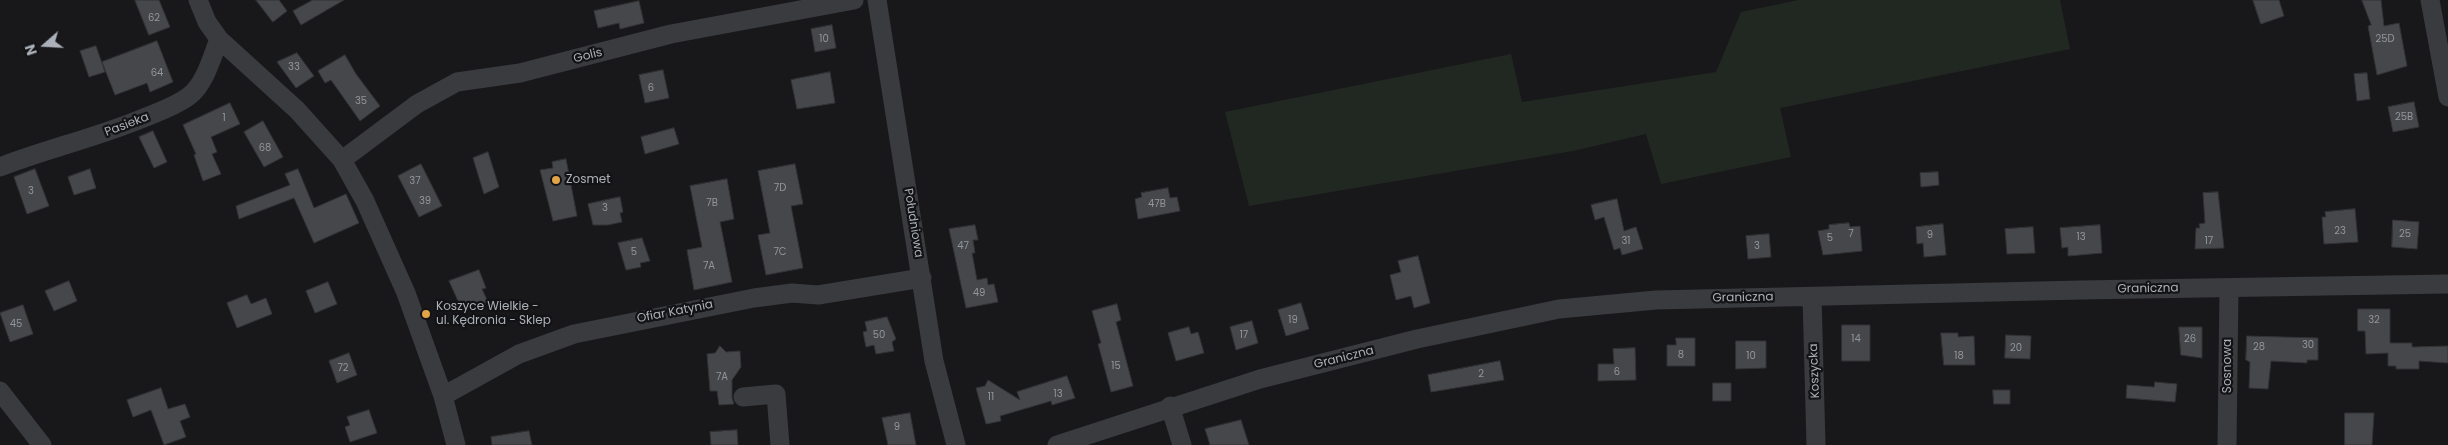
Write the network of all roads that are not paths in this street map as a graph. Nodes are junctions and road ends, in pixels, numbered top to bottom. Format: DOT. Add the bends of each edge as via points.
graph roads {
  1 [pos="198,0"];
  2 [pos="854,0"];
  3 [pos="877,0"];
  4 [pos="2430,0"];
  5 [pos="219,39"];
  6 [pos="2448,97"];
  7 [pos="342,160"];
  8 [pos="0,167"];
  9 [pos="922,278"];
  10 [pos="2448,284"];
  11 [pos="2228,288"];
  12 [pos="1812,297"];
  13 [pos="0,391"];
  14 [pos="443,396"];
  15 [pos="743,397"];
  16 [pos="1170,406"];
  17 [pos="42,445"];
  18 [pos="456,445"];
  19 [pos="780,445"];
  20 [pos="956,445"];
  21 [pos="1057,445"];
  22 [pos="1182,445"];
  23 [pos="1816,445"];
  24 [pos="2227,445"];
  1 -- 5 [label="street" via="207,22"];
  2 -- 7 [label="street, Golis" via="671,34 520,73 457,82 417,104"];
  3 -- 9 [label="street, Południowa"];
  4 -- 6 [label="street"];
  5 -- 7 [label="street" via="297,110"];
  5 -- 8 [label="street, Pasieka" via="202,80 190,96 114,130"];
  7 -- 14 [label="street" via="365,201 402,284"];
  9 -- 14 [label="street, Ofiar Katynia" via="818,295 792,293 754,298 574,334 519,354"];
  9 -- 20 [label="street, Południowa" via="934,361"];
  10 -- 11 [label="street, Graniczna"];
  11 -- 12 [label="street, Graniczna"];
  11 -- 24 [label="street, Sosnowa"];
  12 -- 16 [label="street, Graniczna" via="1656,300 1559,309 1269,376"];
  12 -- 23 [label="street, Koszycka"];
  13 -- 17 [label="street"];
  14 -- 18 [label="street"];
  15 -- 19 [label="street" via="776,394"];
  16 -- 21 [label="street, Graniczna"];
  16 -- 22 [label="street"];
}
